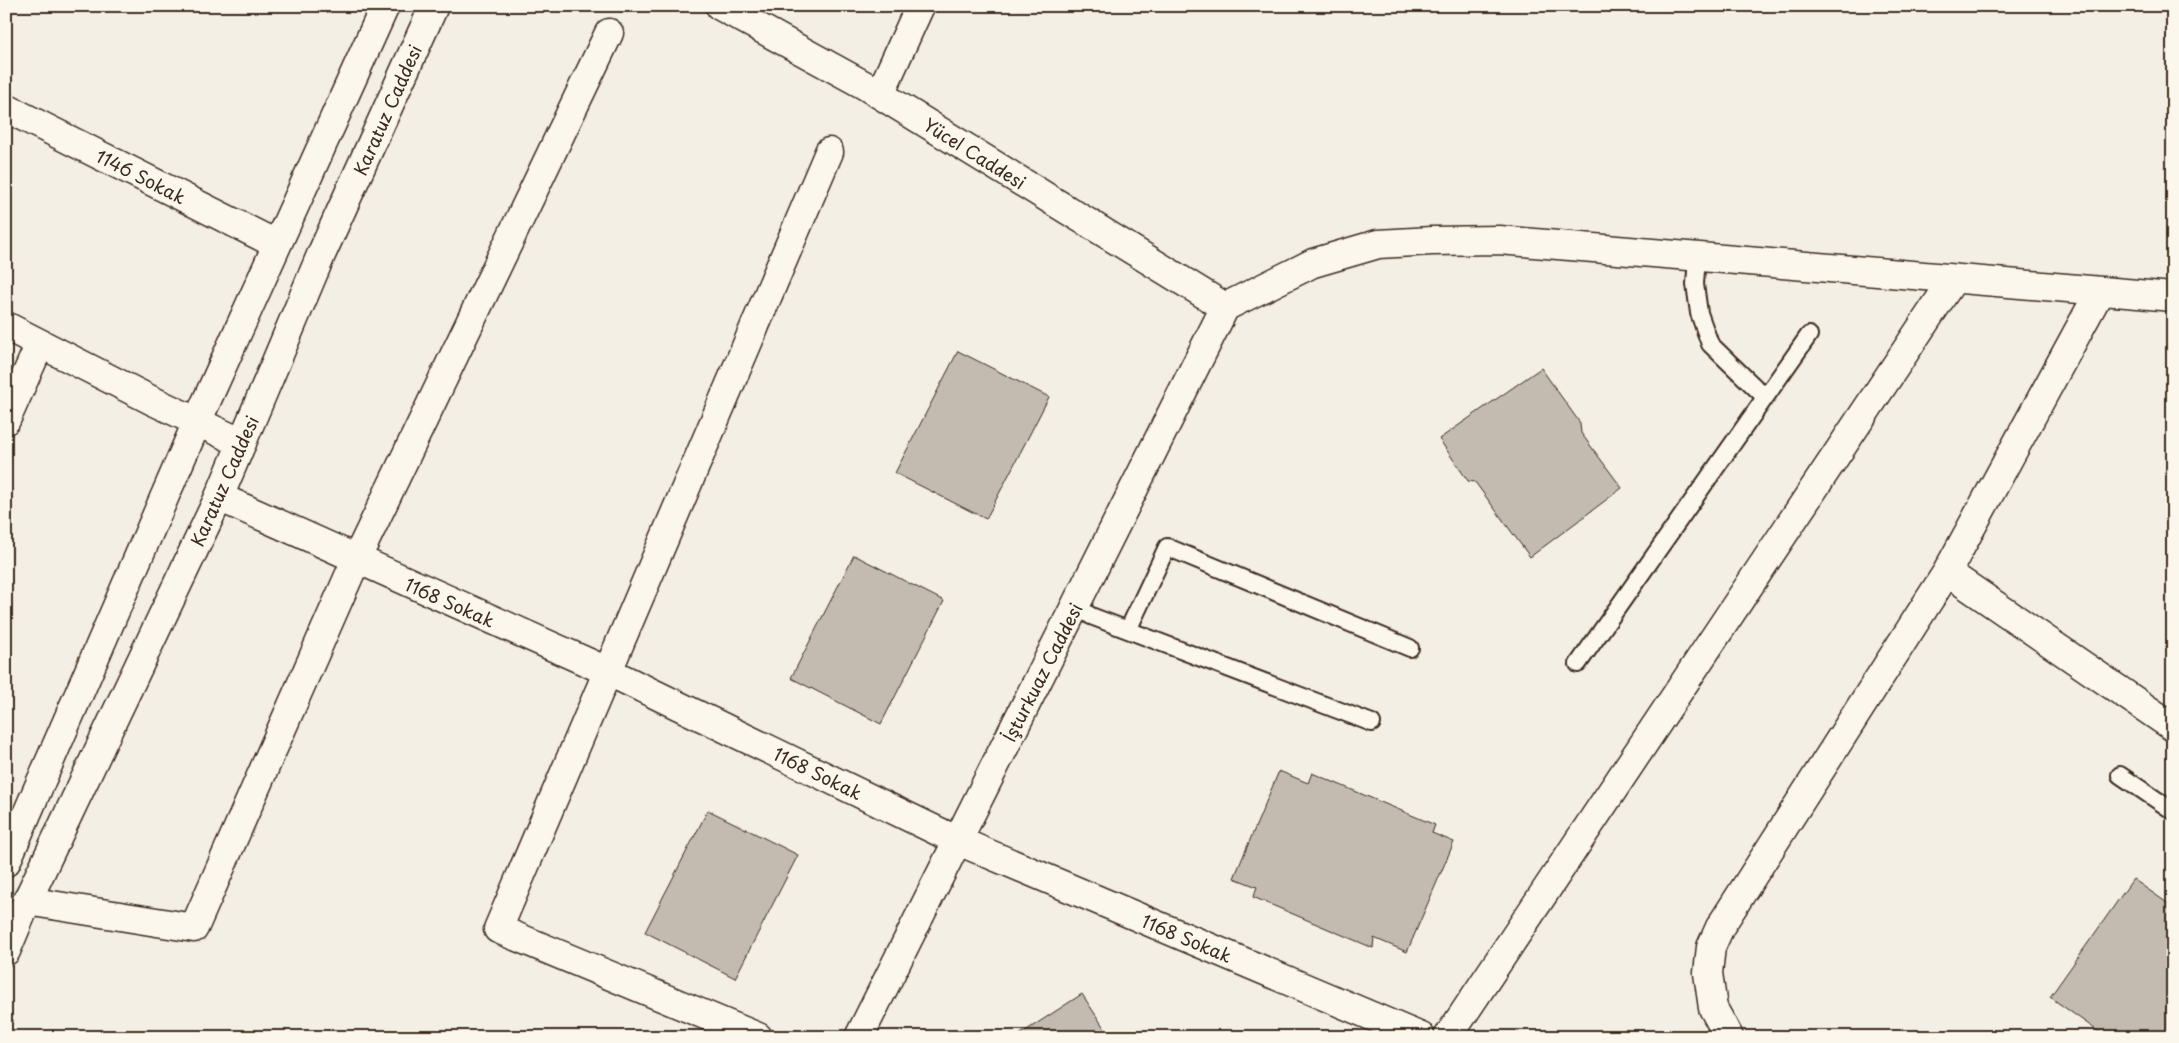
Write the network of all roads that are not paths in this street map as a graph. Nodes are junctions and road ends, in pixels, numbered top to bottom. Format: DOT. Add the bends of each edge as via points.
graph roads {
  1 [pos="385,6"];
  2 [pos="434,6"];
  3 [pos="720,6"];
  4 [pos="920,6"];
  5 [pos="609,32"];
  6 [pos="880,94"];
  7 [pos="6,108"];
  8 [pos="829,152"];
  9 [pos="276,244"];
  10 [pos="1697,258"];
  11 [pos="1953,280"];
  12 [pos="2100,291"];
  13 [pos="2173,297"];
  14 [pos="1225,307"];
  15 [pos="6,326"];
  16 [pos="1809,335"];
  17 [pos="40,344"];
  18 [pos="1765,397"];
  19 [pos="6,420"];
  20 [pos="197,422"];
  21 [pos="242,442"];
  22 [pos="219,497"];
  23 [pos="356,560"];
  24 [pos="1947,572"];
  25 [pos="1075,605"];
  26 [pos="1128,630"];
  27 [pos="1410,648"];
  28 [pos="1578,664"];
  29 [pos="607,671"];
  30 [pos="1372,723"];
  31 [pos="2173,727"];
  32 [pos="2120,775"];
  33 [pos="2173,811"];
  34 [pos="956,840"];
  35 [pos="6,862"];
  36 [pos="27,901"];
  37 [pos="6,951"];
  38 [pos="758,1037"];
  39 [pos="859,1037"];
  40 [pos="1421,1037"];
  41 [pos="1448,1037"];
  42 [pos="1729,1037"];
  1 -- 9 [label="street"];
  2 -- 21 [label="street, Karatuz Caddesi" via="321,255"];
  3 -- 6 [label="street, Yücel Caddesi"];
  4 -- 6 [label="street"];
  5 -- 23 [label="street"];
  6 -- 14 [label="street, Yücel Caddesi"];
  7 -- 9 [label="street, 1146 Sokak"];
  8 -- 29 [label="street"];
  9 -- 20 [label="street"];
  10 -- 11 [label="street"];
  10 -- 14 [label="street" via="1499,240 1378,244 1313,263"];
  10 -- 18 [label="lane" via="1695,284 1699,313 1710,344"];
  11 -- 12 [label="street"];
  11 -- 41 [label="street"];
  12 -- 13 [label="street"];
  12 -- 24 [label="street"];
  14 -- 25 [label="street, İşturkuaz Caddesi"];
  15 -- 17 [label="street"];
  16 -- 18 [label="lane"];
  17 -- 19 [label="street"];
  17 -- 20 [label="street"];
  18 -- 28 [label="lane"];
  20 -- 21 [label="street"];
  20 -- 35 [label="street"];
  21 -- 22 [label="street, Karatuz Caddesi"];
  22 -- 23 [label="street, 1168 Sokak"];
  22 -- 36 [label="street, Karatuz Caddesi"];
  23 -- 29 [label="street, 1168 Sokak"];
  23 -- 36 [label="street" via="194,928"];
  24 -- 31 [label="street"];
  24 -- 42 [label="street" via="1720,927 1711,947 1708,973 1712,1008"];
  25 -- 26 [label="lane" via="1091,616"];
  25 -- 34 [label="street, İşturkuaz Caddesi"];
  26 -- 27 [label="lane" via="1167,547"];
  26 -- 30 [label="lane"];
  29 -- 34 [label="street, 1168 Sokak"];
  29 -- 38 [label="street" via="498,929"];
  32 -- 33 [label="lane"];
  34 -- 39 [label="street, İşturkuaz Caddesi"];
  34 -- 40 [label="street, 1168 Sokak"];
  36 -- 37 [label="street, Karatuz Caddesi"];
}
